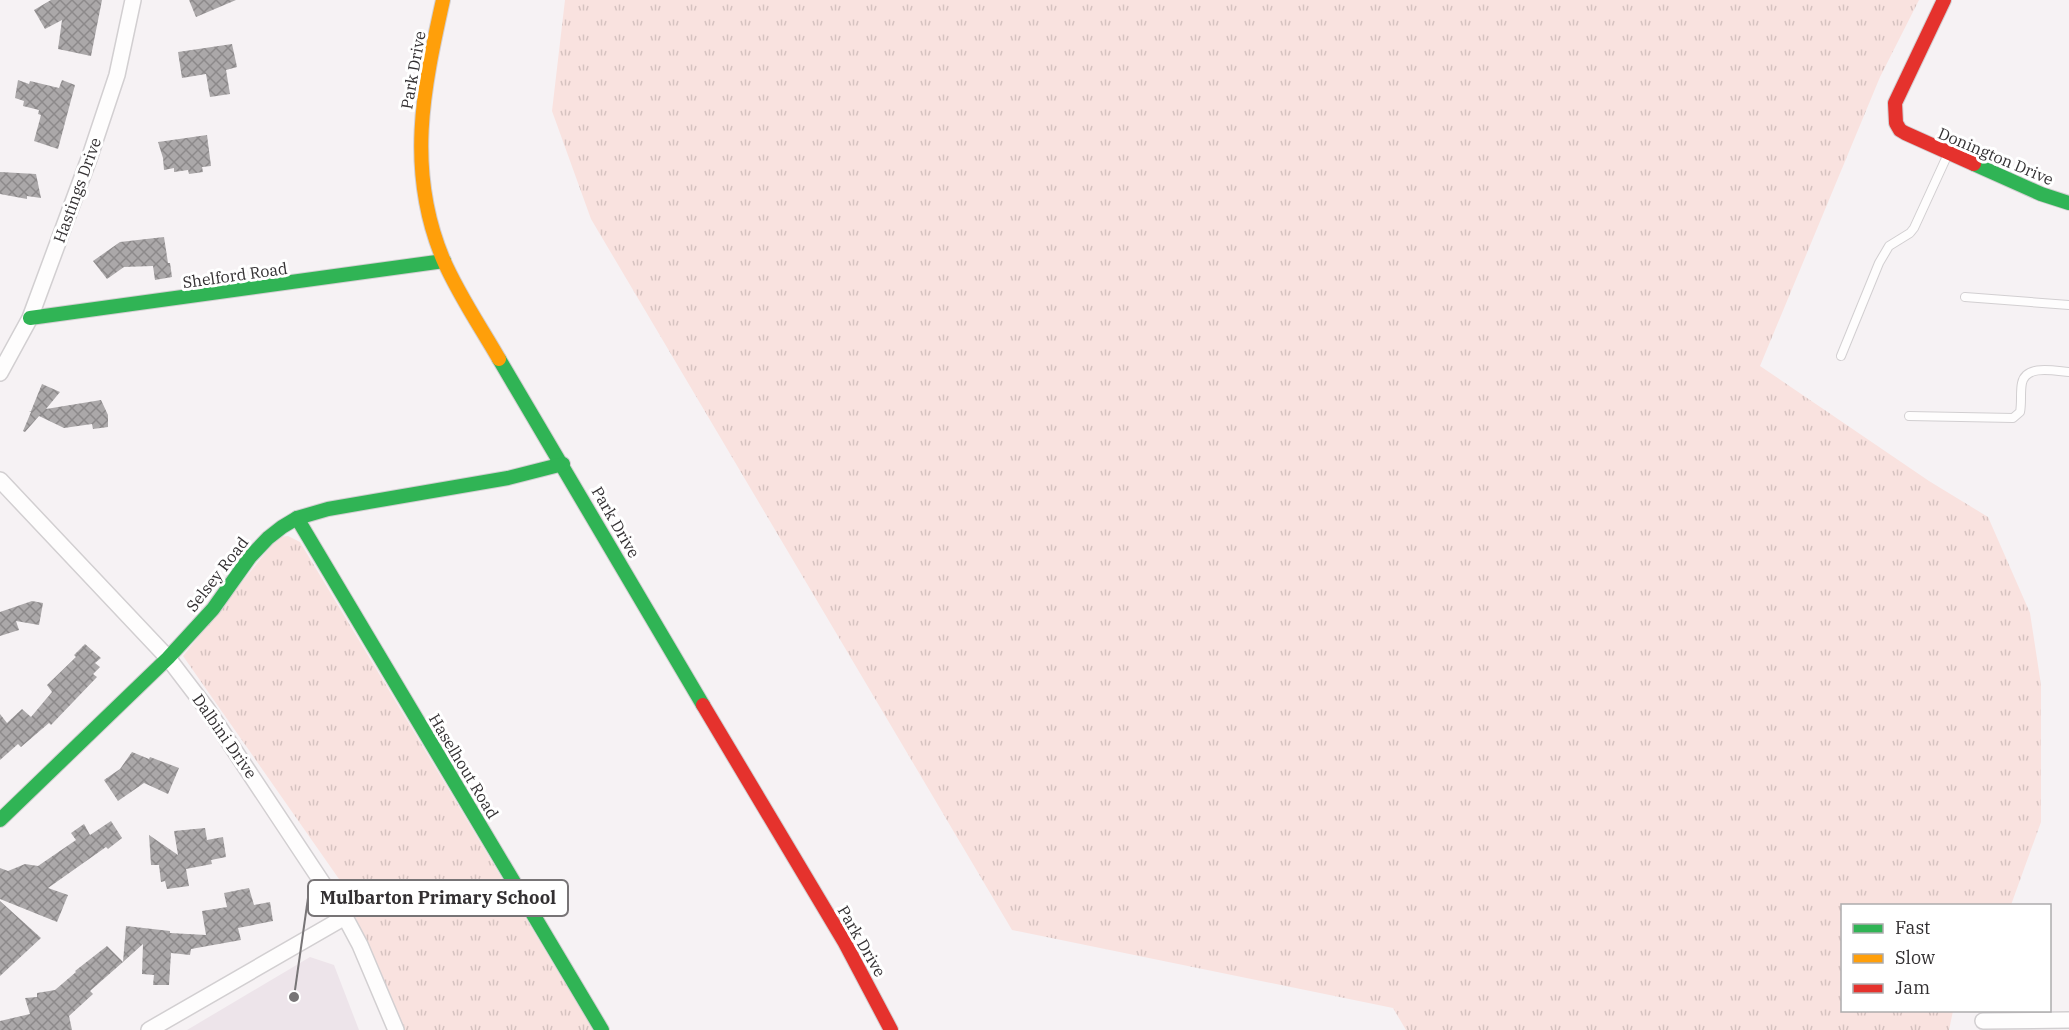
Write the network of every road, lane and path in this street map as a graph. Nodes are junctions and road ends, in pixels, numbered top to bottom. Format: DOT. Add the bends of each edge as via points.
graph roads {
  1 [pos="133,0"];
  2 [pos="443,0"];
  3 [pos="1944,0"];
  4 [pos="1948,153"];
  5 [pos="2069,203"];
  6 [pos="444,261"];
  7 [pos="1965,297"];
  8 [pos="2069,305"];
  9 [pos="30,318"];
  10 [pos="1841,356"];
  11 [pos="2069,372"];
  12 [pos="0,373"];
  13 [pos="1909,416"];
  14 [pos="563,464"];
  15 [pos="0,480"];
  16 [pos="297,518"];
  17 [pos="168,658"];
  18 [pos="0,820"];
  19 [pos="345,916"];
  20 [pos="2069,1020"];
  21 [pos="1983,1021"];
  22 [pos="149,1030"];
  23 [pos="396,1030"];
  24 [pos="602,1030"];
  25 [pos="891,1030"];
  1 -- 9 [label="street, Hastings Drive" via="117,75"];
  2 -- 6 [label="street, Park Drive" via="425,84 421,127 424,182"];
  3 -- 4 [label="street, Donington Drive" via="1895,103 1894,113 1898,127"];
  4 -- 5 [label="street, Donington Drive" via="2041,195"];
  4 -- 10 [label="lane" via="1914,228 1889,246 1879,263"];
  6 -- 9 [label="street, Shelford Road"];
  6 -- 14 [label="street, Park Drive"];
  7 -- 8 [label="lane"];
  9 -- 12 [label="street, Hastings Drive"];
  11 -- 13 [label="lane" via="2037,370 2028,374 2022,383 2020,412 2013,418"];
  14 -- 16 [label="street, Selsey Road"];
  14 -- 25 [label="street, Park Drive" via="878,1000"];
  15 -- 17 [label="street, Dalbini Drive"];
  16 -- 17 [label="street, Selsey Road" via="260,545 213,609"];
  16 -- 24 [label="street, Haselhout Road"];
  17 -- 18 [label="street, Selsey Road"];
  17 -- 19 [label="street, Dalbini Drive" via="207,709"];
  19 -- 22 [label="street"];
  19 -- 23 [label="street, Dalbini Drive"];
  20 -- 21 [label="street"];
}
